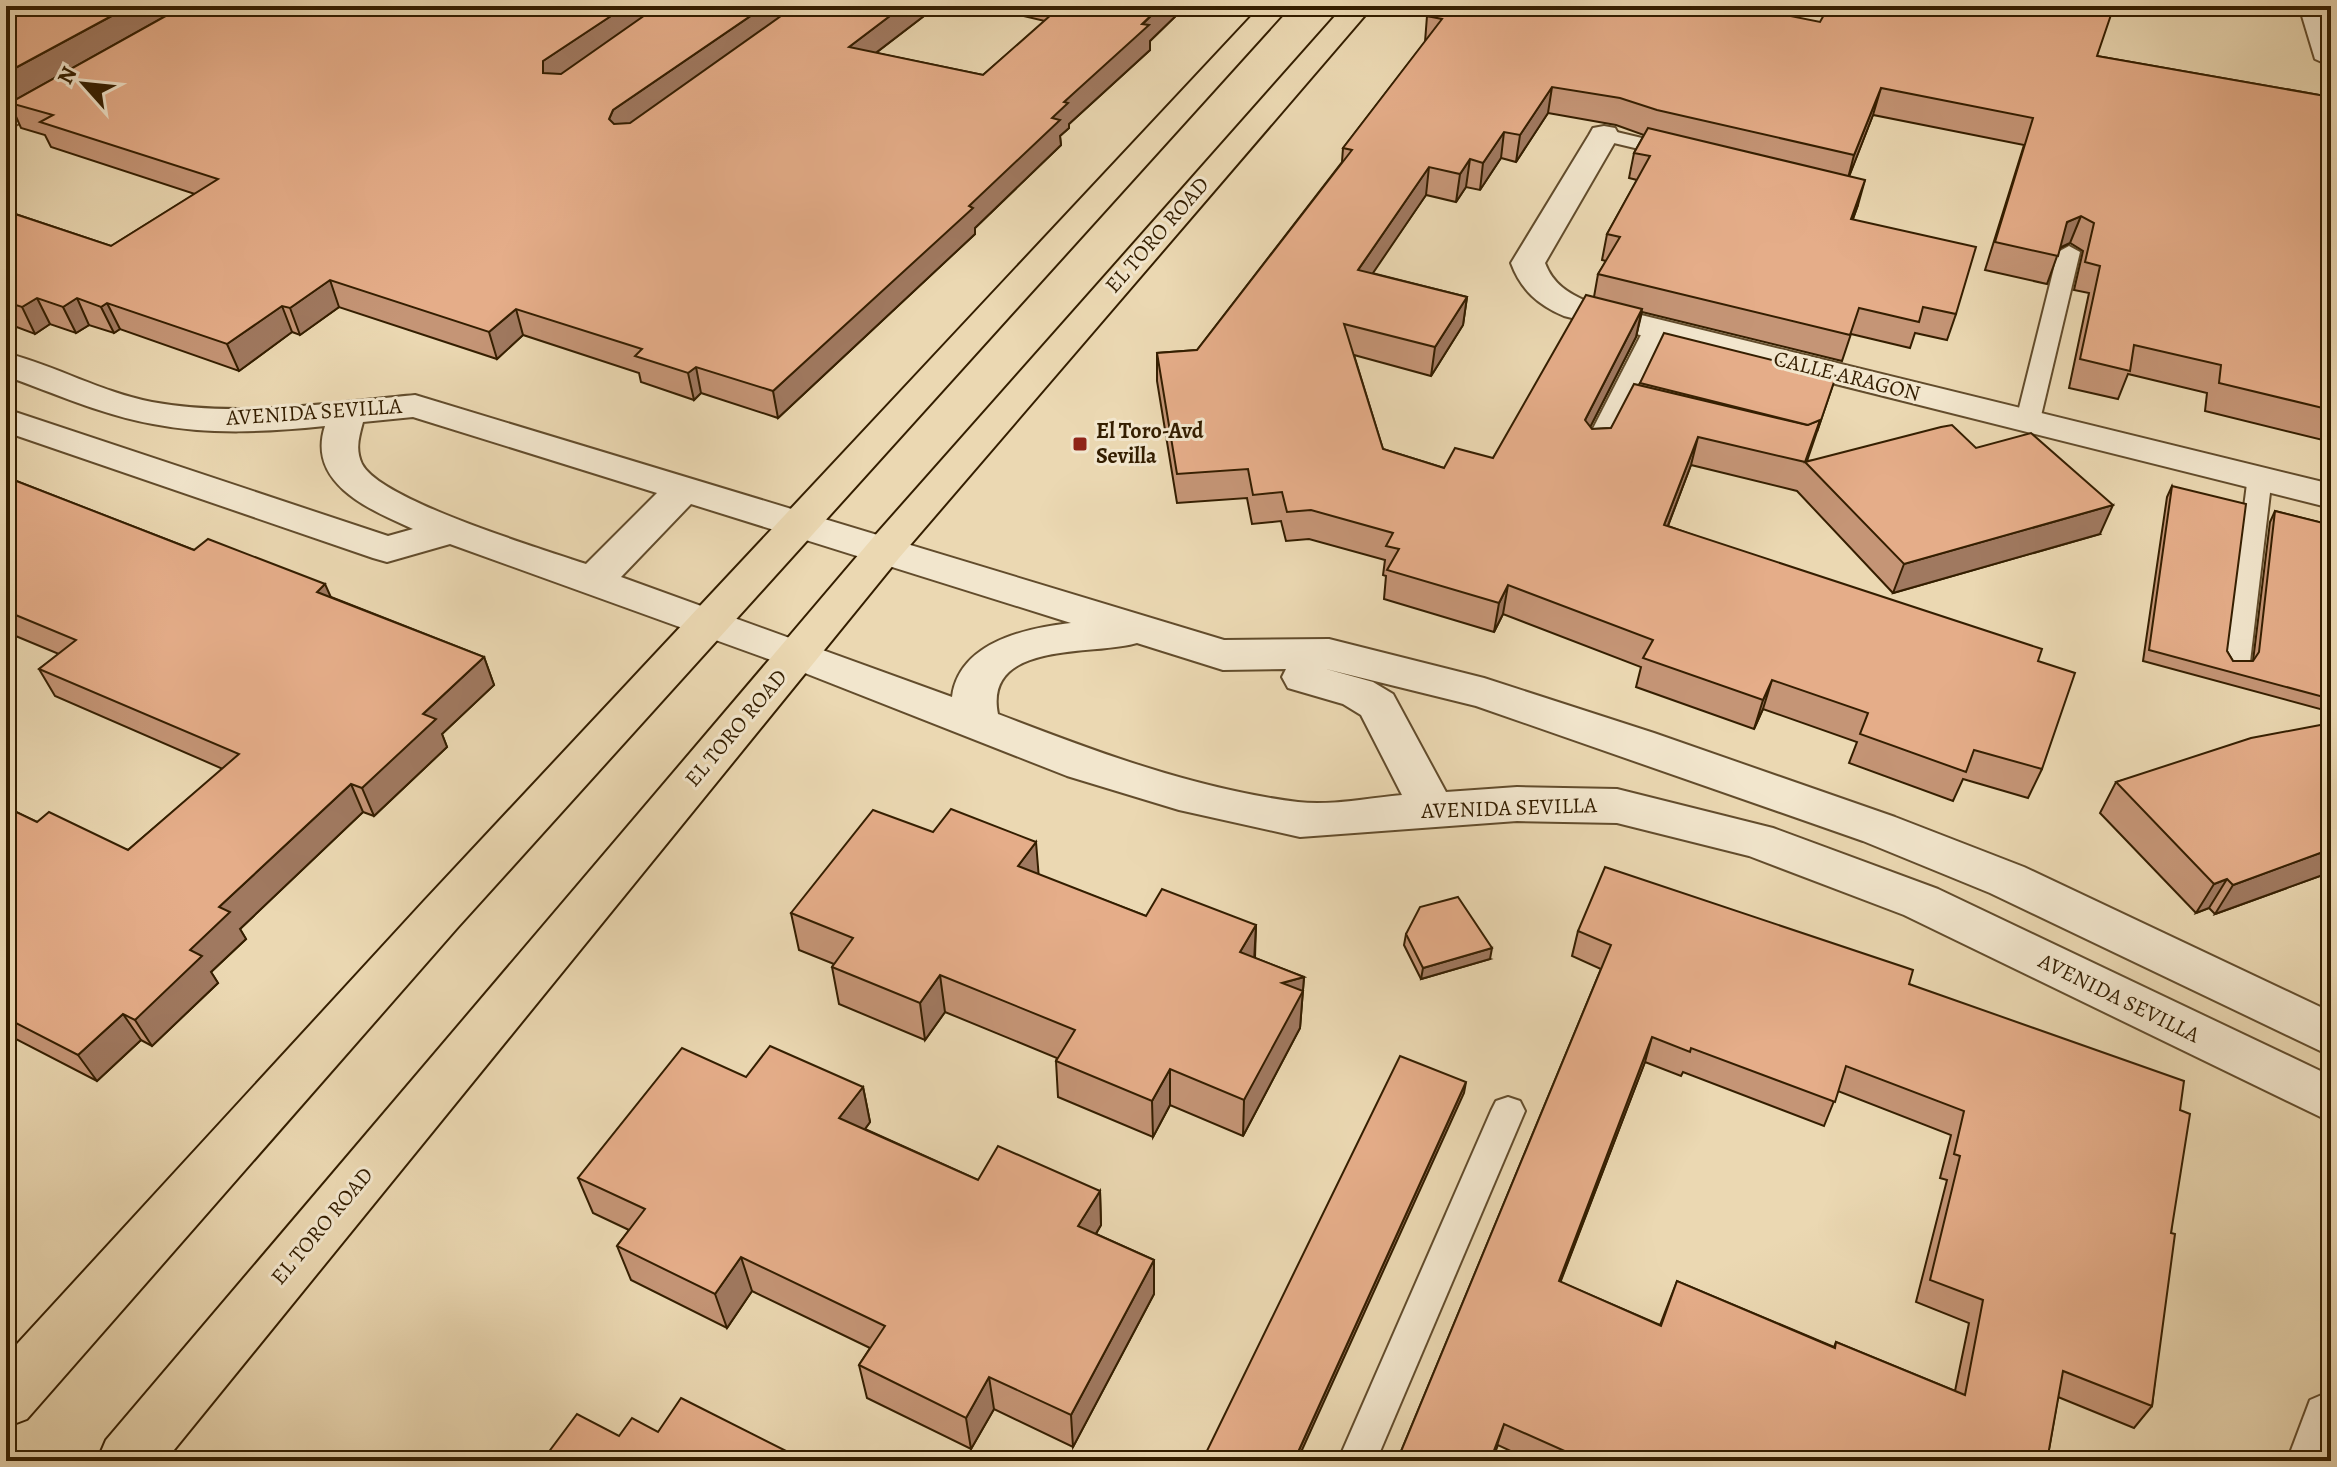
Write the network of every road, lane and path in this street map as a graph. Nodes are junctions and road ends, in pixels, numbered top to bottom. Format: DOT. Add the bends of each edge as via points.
graph roads {
  1 [pos="1276,6"];
  2 [pos="1359,6"];
  3 [pos="2308,6"];
  4 [pos="2331,60"];
  5 [pos="87,75"];
  6 [pos="6,121"];
  7 [pos="1604,135"];
  8 [pos="1694,156"];
  9 [pos="2069,252"];
  10 [pos="1655,329"];
  11 [pos="6,364"];
  12 [pos="1619,400"];
  13 [pos="1649,407"];
  14 [pos="348,412"];
  15 [pos="6,420"];
  16 [pos="2028,420"];
  17 [pos="1594,450"];
  18 [pos="2260,476"];
  19 [pos="686,487"];
  20 [pos="2331,496"];
  21 [pos="804,524"];
  22 [pos="452,531"];
  23 [pos="885,549"];
  24 [pos="592,582"];
  25 [pos="710,624"];
  26 [pos="1141,629"];
  27 [pos="797,654"];
  28 [pos="1223,655"];
  29 [pos="2237,662"];
  30 [pos="977,722"];
  31 [pos="1432,810"];
  32 [pos="2331,1035"];
  33 [pos="2331,1100"];
  34 [pos="1508,1111"];
  35 [pos="6,1399"];
  36 [pos="2331,1420"];
  37 [pos="127,1461"];
  38 [pos="1357,1461"];
  39 [pos="2317,1461"];
  1 -- 21 [label="main road"];
  2 -- 23 [label="main road, EL TORO ROAD"];
  3 -- 4 [label="lane" via="2324,59"];
  5 -- 6 [label="street"];
  7 -- 8 [label="lane"];
  7 -- 10 [label="street, CALLE ARAGON" via="1528,263 1533,280 1551,298"];
  9 -- 16 [label="lane"];
  10 -- 12 [label="lane"];
  10 -- 16 [label="street, CALLE ARAGON"];
  11 -- 14 [label="street, AVENIDA SEVILLA" via="151,412 205,419"];
  12 -- 13 [label="lane"];
  12 -- 17 [label="lane"];
  14 -- 19 [label="street, AVENIDA SEVILLA" via="415,406"];
  14 -- 22 [label="street" via="338,443 345,470 369,492"];
  15 -- 22 [label="street" via="387,549"];
  16 -- 18 [label="street, CALLE ARAGON"];
  18 -- 20 [label="street, CALLE ARAGON"];
  18 -- 29 [label="lane"];
  19 -- 21 [label="street, AVENIDA SEVILLA"];
  19 -- 24 [label="street"];
  21 -- 23 [label="street, AVENIDA SEVILLA"];
  21 -- 25 [label="main road"];
  22 -- 24 [label="street"];
  23 -- 26 [label="street"];
  23 -- 27 [label="main road, EL TORO ROAD"];
  24 -- 25 [label="street"];
  25 -- 27 [label="street, AVENIDA SEVILLA"];
  25 -- 35 [label="main road" via="441,914"];
  26 -- 28 [label="street"];
  26 -- 30 [label="street" via="1019,646 987,665 973,692"];
  27 -- 30 [label="street, AVENIDA SEVILLA"];
  27 -- 37 [label="main road, EL TORO ROAD"];
  28 -- 31 [label="street" via="1358,693 1378,705"];
  28 -- 32 [label="street" via="1329,654 1484,693 1638,744 2007,880"];
  30 -- 31 [label="street, AVENIDA SEVILLA" via="1083,764 1179,793 1300,820"];
  31 -- 33 [label="street, AVENIDA SEVILLA" via="1517,804 1617,806 1757,840 1921,902"];
  34 -- 38 [label="lane"];
  36 -- 39 [label="street"];
}
